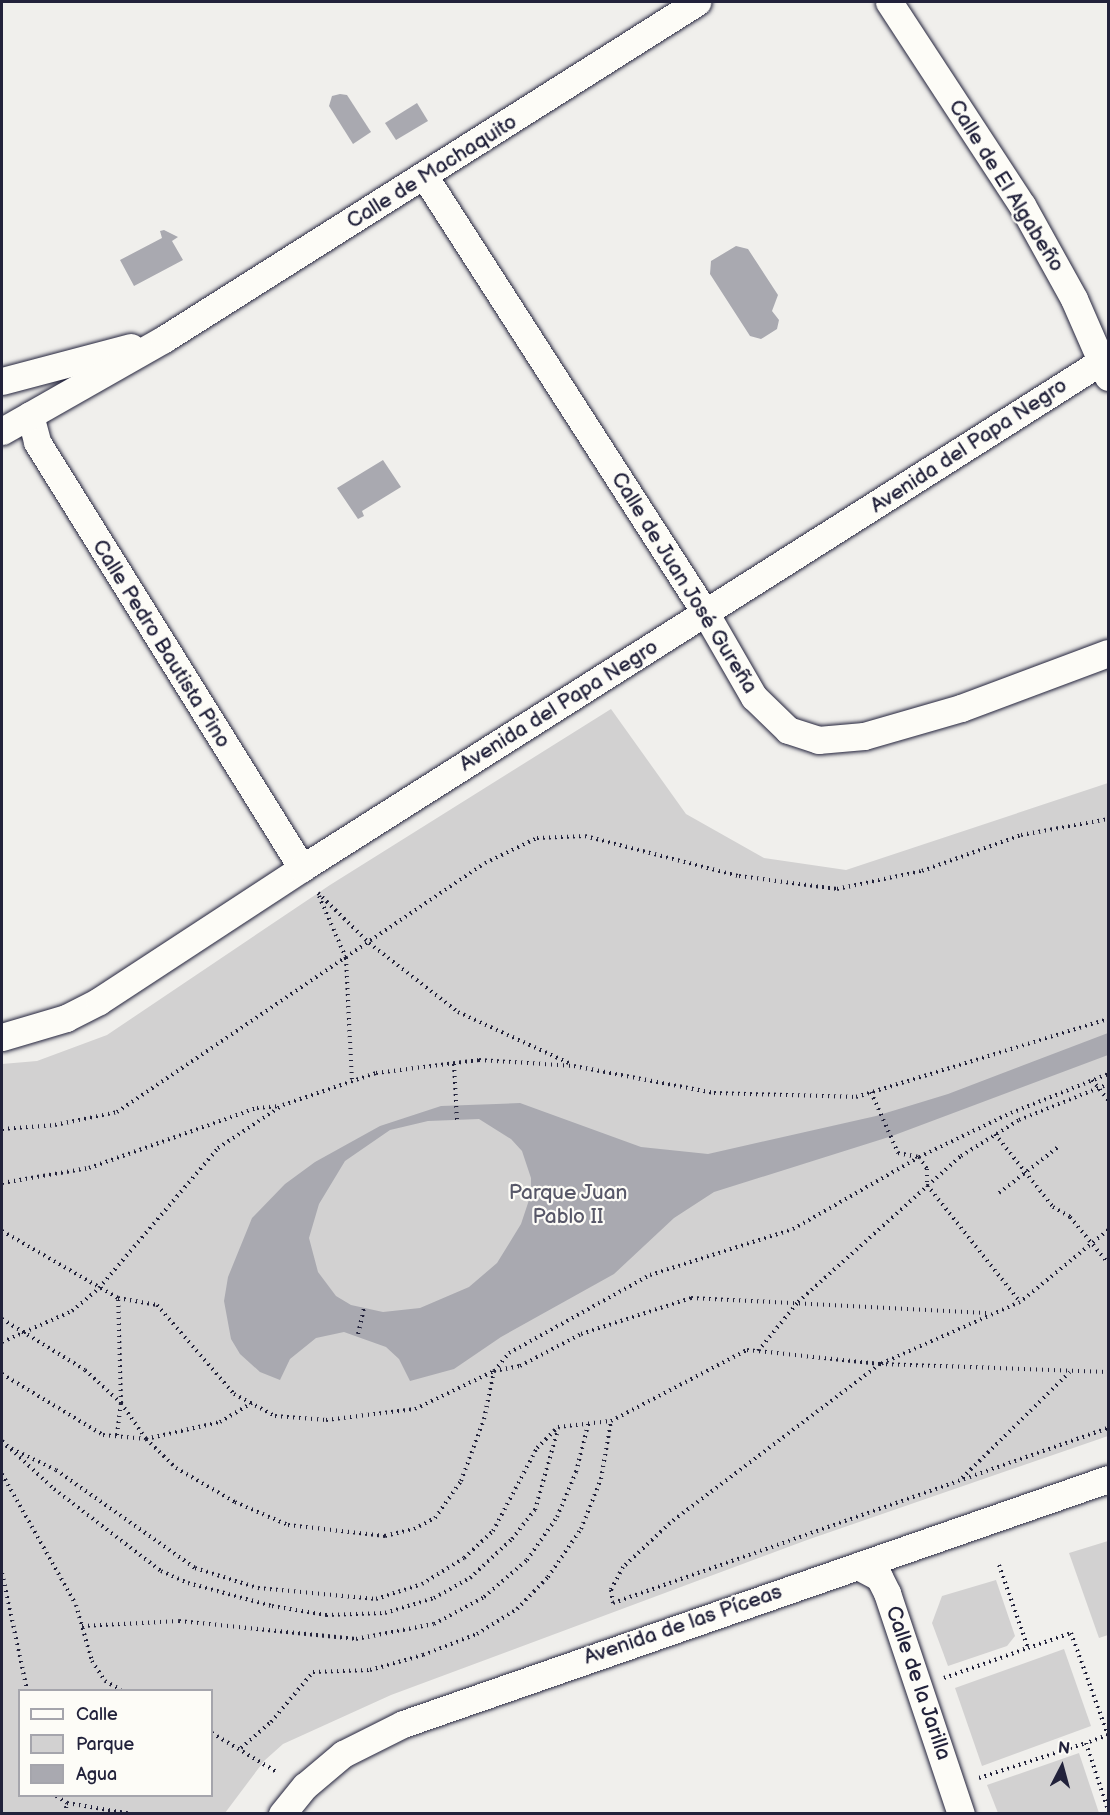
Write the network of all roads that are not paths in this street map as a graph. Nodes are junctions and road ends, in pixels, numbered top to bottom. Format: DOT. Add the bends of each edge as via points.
graph roads {
  1 [pos="697,2"];
  2 [pos="889,2"];
  3 [pos="425,177"];
  4 [pos="164,339"];
  5 [pos="1106,365"];
  6 [pos="2,381"];
  7 [pos="30,415"];
  8 [pos="2,430"];
  9 [pos="706,614"];
  10 [pos="1108,653"];
  11 [pos="302,868"];
  12 [pos="2,1037"];
  13 [pos="1108,1479"];
  14 [pos="858,1566"];
  15 [pos="282,1814"];
  16 [pos="961,1814"];
  1 -- 3 [label="street, Calle de Machaquito"];
  2 -- 5 [label="street, Calle de El Algabeño" via="1022,205"];
  3 -- 4 [label="street, Calle de Machaquito"];
  3 -- 9 [label="street, Calle de Juan José Gureña"];
  4 -- 6 [label="street, Calle de Machaquito"];
  4 -- 7 [label="street, Calle de Machaquito"];
  5 -- 9 [label="street, Avenida del Papa Negro"];
  7 -- 8 [label="street, Calle de Machaquito"];
  7 -- 11 [label="street, Calle Pedro Bautista Pino" via="37,442"];
  9 -- 10 [label="street, Calle de Juan José Gureña" via="754,697 788,730 818,740 864,736 961,708"];
  9 -- 11 [label="street, Avenida del Papa Negro"];
  11 -- 12 [label="street, Avenida del Papa Negro" via="99,1001 66,1018"];
  13 -- 14 [label="street, Avenida de las Píceas"];
  14 -- 15 [label="street, Avenida de las Píceas" via="632,1641 402,1724 343,1754 305,1786"];
  14 -- 16 [label="street, Calle de la Jarilla" via="879,1577 887,1593"];
}
